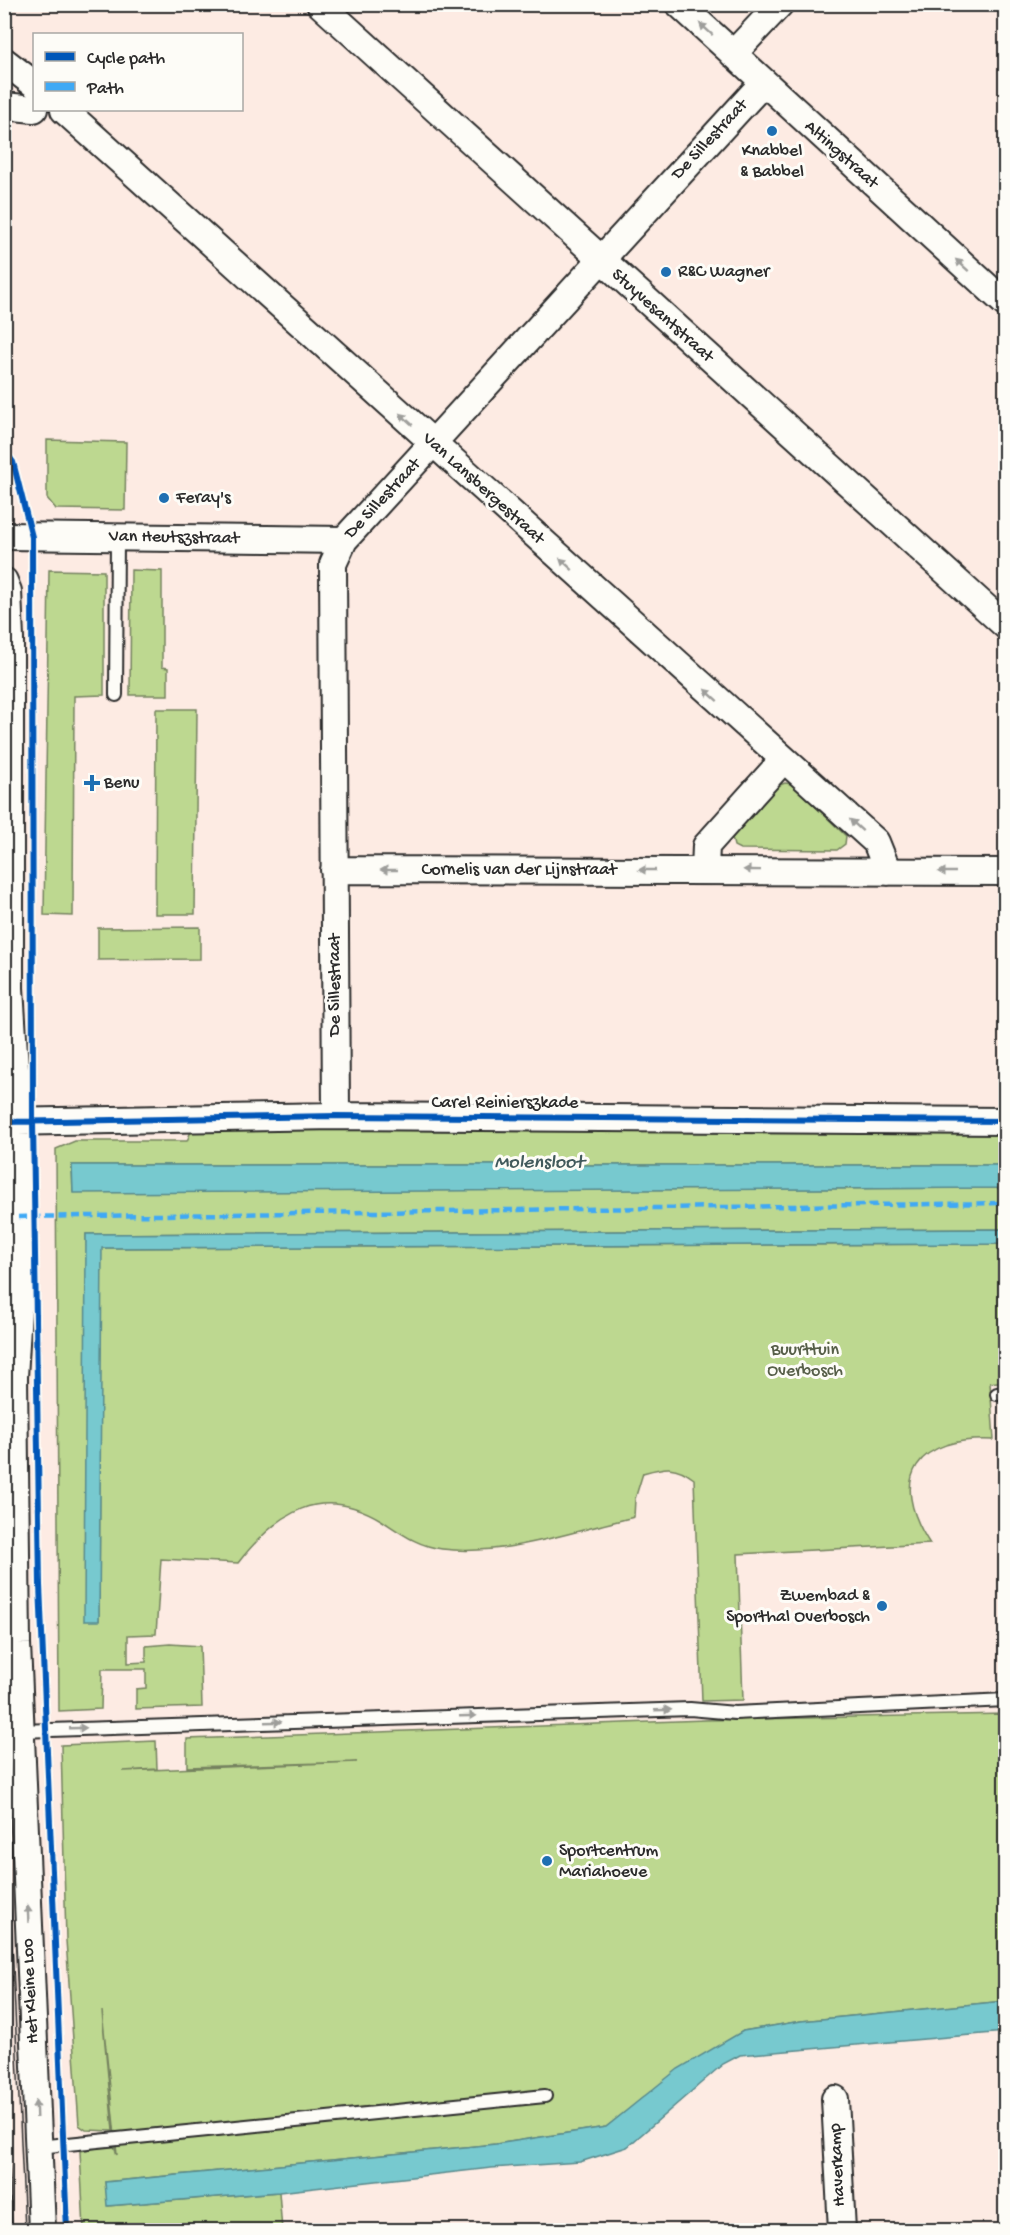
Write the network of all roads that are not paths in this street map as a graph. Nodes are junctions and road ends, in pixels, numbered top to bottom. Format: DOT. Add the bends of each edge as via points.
graph roads {
  1 [pos="320,4"];
  2 [pos="679,4"];
  3 [pos="780,4"];
  4 [pos="733,54"];
  5 [pos="4,61"];
  6 [pos="33,83"];
  7 [pos="763,83"];
  8 [pos="4,105"];
  9 [pos="33,109"];
  10 [pos="66,111"];
  11 [pos="599,260"];
  12 [pos="1005,304"];
  13 [pos="434,444"];
  14 [pos="4,536"];
  15 [pos="117,537"];
  16 [pos="344,540"];
  17 [pos="4,581"];
  18 [pos="1005,626"];
  19 [pos="116,695"];
  20 [pos="783,760"];
  21 [pos="705,869"];
  22 [pos="334,870"];
  23 [pos="888,872"];
  24 [pos="1005,872"];
  25 [pos="336,1116"];
  26 [pos="1005,1120"];
  27 [pos="11,1122"];
  28 [pos="10,1644"];
  29 [pos="1005,1700"];
  30 [pos="20,1731"];
  31 [pos="545,2096"];
  32 [pos="835,2099"];
  33 [pos="38,2147"];
  34 [pos="42,2230"];
  35 [pos="842,2230"];
  1 -- 11 [label="street, Stuyvesantstraat"];
  4 -- 2 [label="street, Altingstraat, one-way"];
  3 -- 4 [label="street"];
  4 -- 7 [label="street, Altingstraat"];
  5 -- 6 [label="street"];
  7 -- 11 [label="street, De Sillestraat"];
  12 -- 7 [label="street, Altingstraat, one-way"];
  8 -- 9 [label="street"];
  13 -- 10 [label="street, Van Lansbergestraat, one-way"];
  11 -- 13 [label="street, De Sillestraat"];
  11 -- 18 [label="street, Stuyvesantstraat"];
  13 -- 16 [label="street, De Sillestraat"];
  20 -- 13 [label="street, Van Lansbergestraat, one-way"];
  14 -- 15 [label="street, Van Heutszstraat"];
  15 -- 16 [label="street, Van Heutszstraat"];
  15 -- 19 [label="lane"];
  16 -- 22 [label="street, De Sillestraat" via="333,564"];
  17 -- 27 [label="street, Het Kleine Loo" via="10,639"];
  20 -- 21 [label="street" via="706,846"];
  23 -- 20 [label="street, Van Lansbergestraat, one-way" via="876,842"];
  21 -- 22 [label="street, Cornelis van der Lijnstraat, one-way"];
  23 -- 21 [label="street, Cornelis van der Lijnstraat, one-way"];
  22 -- 25 [label="street, De Sillestraat"];
  24 -- 23 [label="street, Cornelis van der Lijnstraat, one-way"];
  25 -- 26 [label="street, Carel Reinierszkade"];
  25 -- 27 [label="street, Carel Reinierszkade"];
  27 -- 28 [label="street, Het Kleine Loo" via="19,1292"];
  28 -- 30 [label="street, Het Kleine Loo"];
  30 -- 29 [label="lane, one-way" via="690,1709 735,1713"];
  33 -- 30 [label="street, Het Kleine Loo, one-way"];
  31 -- 33 [label="lane"];
  32 -- 35 [label="street, Haverkamp"];
  33 -- 34 [label="street, Het Kleine Loo"];
}
